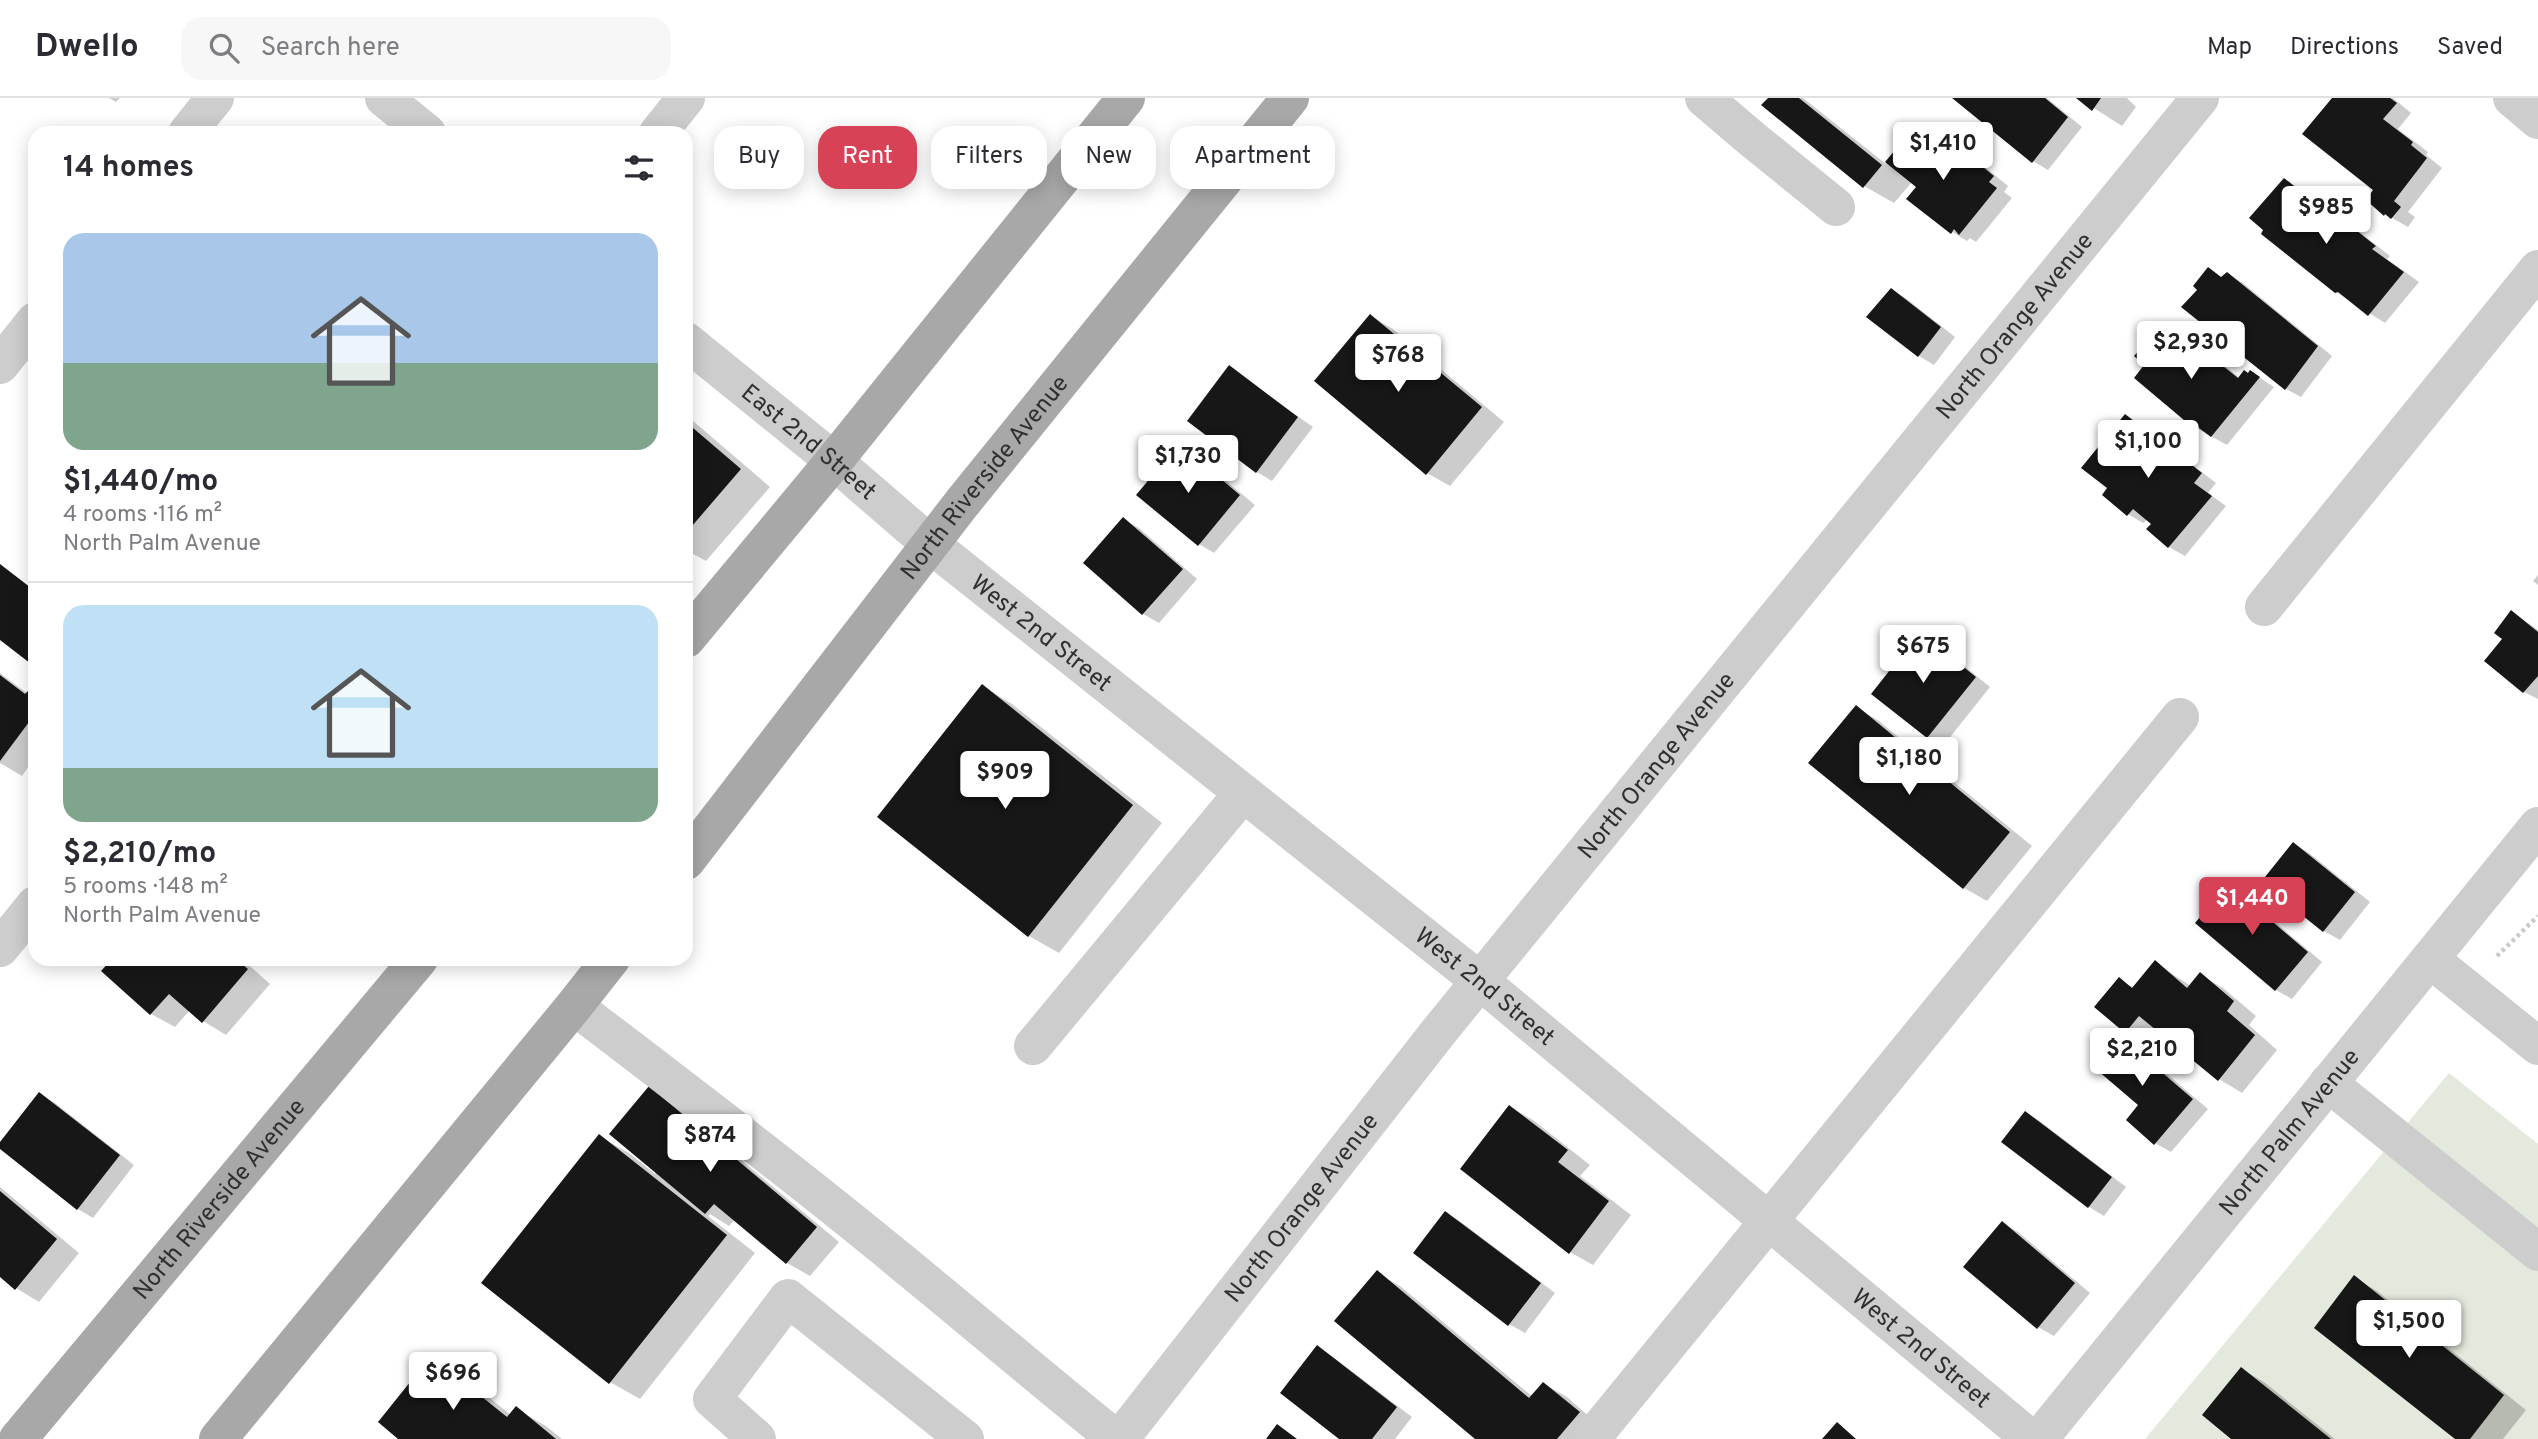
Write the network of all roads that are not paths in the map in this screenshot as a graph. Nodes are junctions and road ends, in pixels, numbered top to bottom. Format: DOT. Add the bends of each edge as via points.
graph roads {
  1 [pos="215,98"];
  2 [pos="384,98"];
  3 [pos="686,98"];
  4 [pos="1126,98"];
  5 [pos="1290,98"];
  6 [pos="1704,98"];
  7 [pos="2200,98"];
  8 [pos="2512,98"];
  9 [pos="2538,120"];
  10 [pos="193,126"];
  11 [pos="419,126"];
  12 [pos="664,126"];
  13 [pos="1836,207"];
  14 [pos="2538,269"];
  15 [pos="28,330"];
  16 [pos="693,347"];
  17 [pos="0,365"];
  18 [pos="834,461"];
  19 [pos="930,544"];
  20 [pos="2264,607"];
  21 [pos="693,631"];
  22 [pos="2180,717"];
  23 [pos="1242,793"];
  24 [pos="2538,826"];
  25 [pos="693,852"];
  26 [pos="28,914"];
  27 [pos="0,948"];
  28 [pos="2430,959"];
  29 [pos="413,966"];
  30 [pos="605,966"];
  31 [pos="1480,981"];
  32 [pos="574,1006"];
  33 [pos="1033,1046"];
  34 [pos="2538,1046"];
  35 [pos="2328,1083"];
  36 [pos="1769,1221"];
  37 [pos="2538,1252"];
  38 [pos="18,1439"];
  39 [pos="218,1439"];
  40 [pos="757,1439"];
  41 [pos="965,1439"];
  42 [pos="1118,1439"];
  43 [pos="1591,1439"];
  44 [pos="2031,1439"];
  45 [pos="2039,1439"];
  1 -- 10 [label="street"];
  2 -- 11 [label="street"];
  3 -- 12 [label="street"];
  4 -- 18 [label="main road"];
  5 -- 19 [label="main road, North Riverside Avenue"];
  6 -- 13 [label="street"];
  7 -- 31 [label="street, North Orange Avenue"];
  8 -- 9 [label="street"];
  14 -- 20 [label="street"];
  15 -- 17 [label="street"];
  16 -- 18 [label="street, East 2nd Street"];
  18 -- 19 [label="street, East 2nd Street"];
  18 -- 21 [label="main road"];
  19 -- 23 [label="street, West 2nd Street"];
  19 -- 25 [label="main road, North Riverside Avenue"];
  22 -- 36 [label="street"];
  23 -- 31 [label="street, West 2nd Street"];
  23 -- 33 [label="street"];
  24 -- 28 [label="street, North Palm Avenue"];
  26 -- 27 [label="street"];
  28 -- 34 [label="street"];
  28 -- 35 [label="street, North Palm Avenue"];
  29 -- 38 [label="main road, North Riverside Avenue"];
  30 -- 32 [label="main road"];
  31 -- 36 [label="street, West 2nd Street"];
  31 -- 42 [label="street, North Orange Avenue"];
  32 -- 39 [label="main road"];
  32 -- 42 [label="street" via="691,1094"];
  35 -- 37 [label="street"];
  35 -- 45 [label="street, North Palm Avenue"];
  36 -- 43 [label="street"];
  36 -- 44 [label="street, West 2nd Street"];
  40 -- 41 [label="street" via="712,1399 788,1298"];
}
